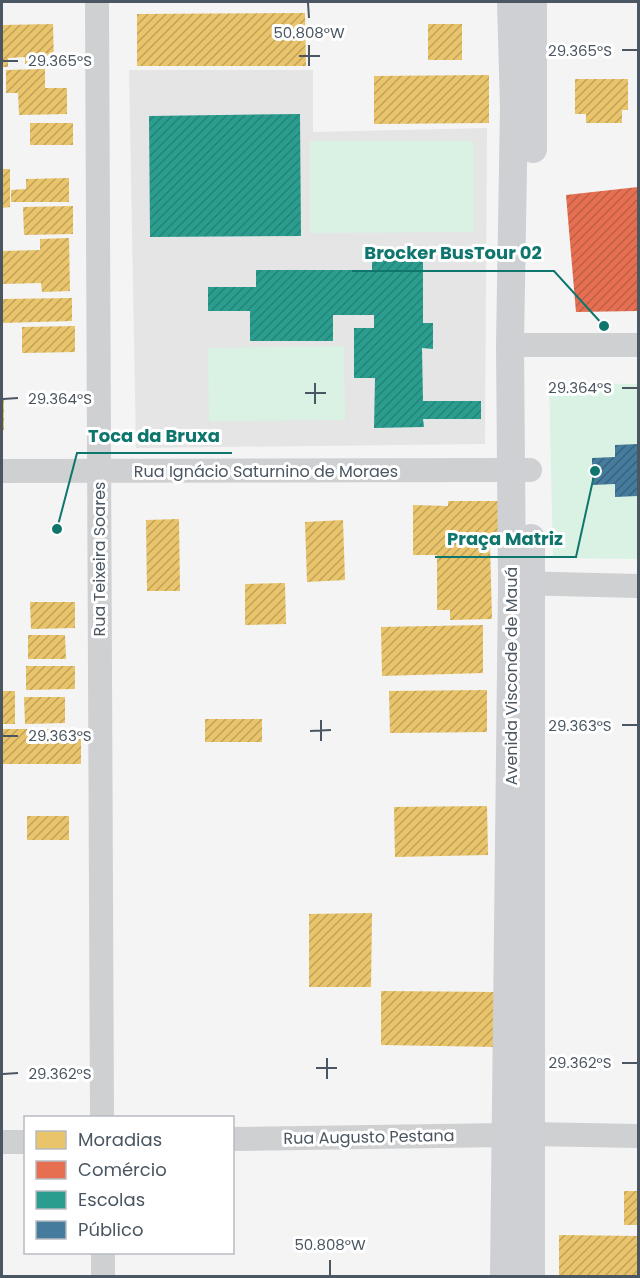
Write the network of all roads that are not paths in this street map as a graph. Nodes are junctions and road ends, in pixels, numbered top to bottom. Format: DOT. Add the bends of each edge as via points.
graph roads {
  1 [pos="97,2"];
  2 [pos="511,2"];
  3 [pos="533,2"];
  4 [pos="520,345"];
  5 [pos="639,345"];
  6 [pos="520,470"];
  7 [pos="2,471"];
  8 [pos="99,471"];
  9 [pos="522,583"];
  10 [pos="639,586"];
  11 [pos="102,1116"];
  12 [pos="518,1135"];
  13 [pos="639,1136"];
  14 [pos="234,1139"];
  15 [pos="2,1142"];
  16 [pos="24,1142"];
  17 [pos="103,1254"];
  18 [pos="103,1276"];
  19 [pos="504,1276"];
  20 [pos="531,1276"];
  1 -- 8 [label="street, Rua Teixeira Soares"];
  2 -- 4 [label="main road, Avenida Visconde de Mauá"];
  3 -- 4 [label="main road, Avenida Visconde de Mauá" via="534,104"];
  4 -- 5 [label="street"];
  4 -- 6 [label="main road, Avenida Visconde de Mauá"];
  6 -- 8 [label="street, Rua Ignácio Saturnino de Moraes"];
  6 -- 9 [label="main road, Avenida Visconde de Mauá"];
  7 -- 8 [label="street, Rua Ignácio Saturnino de Moraes"];
  8 -- 11 [label="street, Rua Teixeira Soares"];
  9 -- 10 [label="street"];
  9 -- 12 [label="main road, Avenida Visconde de Mauá"];
  12 -- 13 [label="street, Rua Augusto Pestana"];
  12 -- 14 [label="street, Rua Augusto Pestana"];
  12 -- 19 [label="main road, Avenida Visconde de Mauá"];
  12 -- 20 [label="main road, Avenida Visconde de Mauá"];
  15 -- 16 [label="street"];
  17 -- 18 [label="street"];
}
